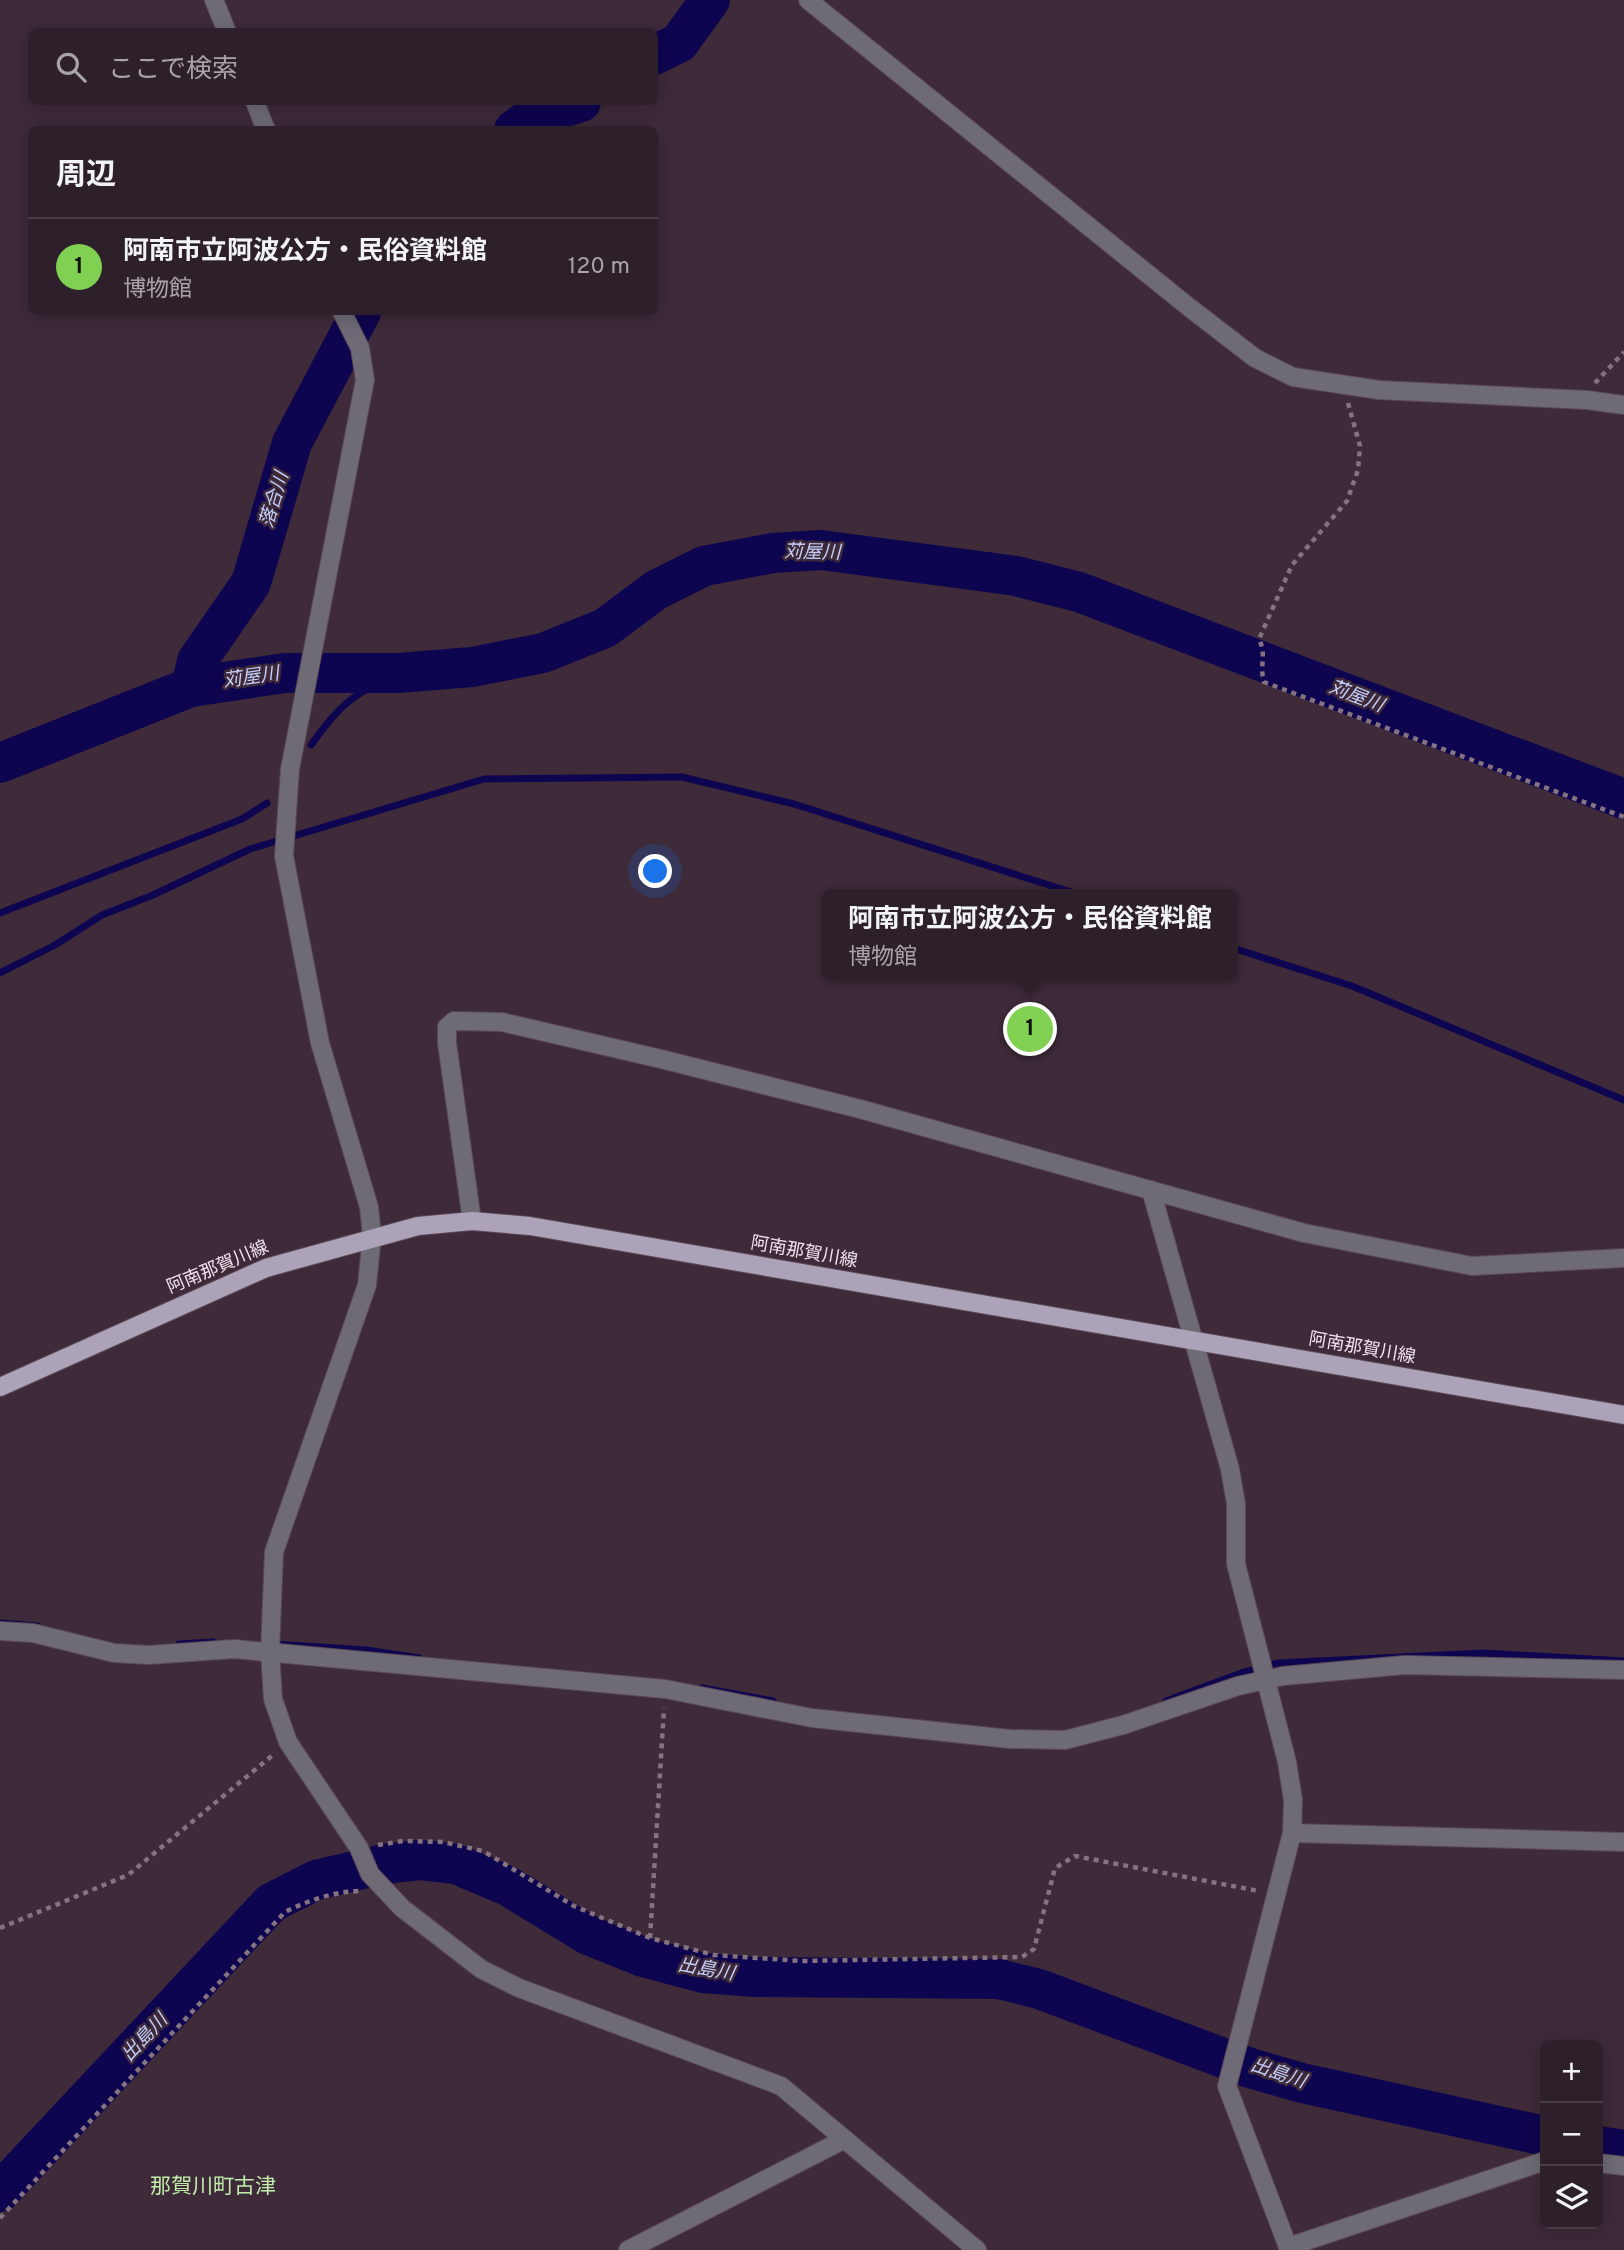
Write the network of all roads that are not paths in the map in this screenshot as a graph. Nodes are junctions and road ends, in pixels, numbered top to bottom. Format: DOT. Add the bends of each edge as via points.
graph roads {
  1 [pos="214,0"];
  2 [pos="808,0"];
  3 [pos="225,28"];
  4 [pos="256,105"];
  5 [pos="264,126"];
  6 [pos="344,315"];
  7 [pos="1624,405"];
  8 [pos="1151,1190"];
  9 [pos="472,1221"];
  10 [pos="372,1236"];
  11 [pos="1624,1258"];
  12 [pos="1192,1341"];
  13 [pos="0,1387"];
  14 [pos="1624,1415"];
  15 [pos="0,1631"];
  16 [pos="270,1646"];
  17 [pos="1624,1670"];
  18 [pos="1262,1671"];
  19 [pos="1292,1833"];
  20 [pos="1624,1842"];
  21 [pos="845,2139"];
  22 [pos="1540,2161"];
  23 [pos="1603,2164"];
  24 [pos="1624,2166"];
  25 [pos="1286,2249"];
  26 [pos="628,2250"];
  27 [pos="977,2250"];
  1 -- 3 [label="street"];
  2 -- 7 [label="street" via="1255,358 1293,377 1379,390"];
  4 -- 5 [label="street"];
  6 -- 10 [label="street" via="360,348 365,380 290,769 284,856 320,1043 369,1207"];
  8 -- 9 [label="street" via="661,1059 502,1022 454,1021 447,1027 447,1043"];
  8 -- 11 [label="street" via="1304,1233 1472,1266"];
  8 -- 12 [label="street"];
  9 -- 10 [label="main road, 阿南那賀川線"];
  9 -- 12 [label="main road, 阿南那賀川線" via="530,1226"];
  10 -- 13 [label="main road, 阿南那賀川線" via="266,1268"];
  10 -- 16 [label="street" via="367,1285 274,1552"];
  12 -- 14 [label="main road, 阿南那賀川線"];
  12 -- 18 [label="street" via="1230,1469 1236,1504 1236,1564"];
  15 -- 16 [label="street" via="33,1633 114,1653 149,1655"];
  16 -- 18 [label="street" via="665,1689 812,1718 997,1738 1065,1740"];
  16 -- 21 [label="street" via="273,1699 288,1742 383,1888 402,1909 481,1969 519,1988 781,2086"];
  17 -- 18 [label="street" via="1405,1665"];
  18 -- 19 [label="street" via="1287,1762"];
  19 -- 20 [label="street"];
  19 -- 25 [label="street" via="1227,2086"];
  21 -- 26 [label="street"];
  21 -- 27 [label="street"];
  22 -- 25 [label="street"];
  23 -- 24 [label="street"];
}
